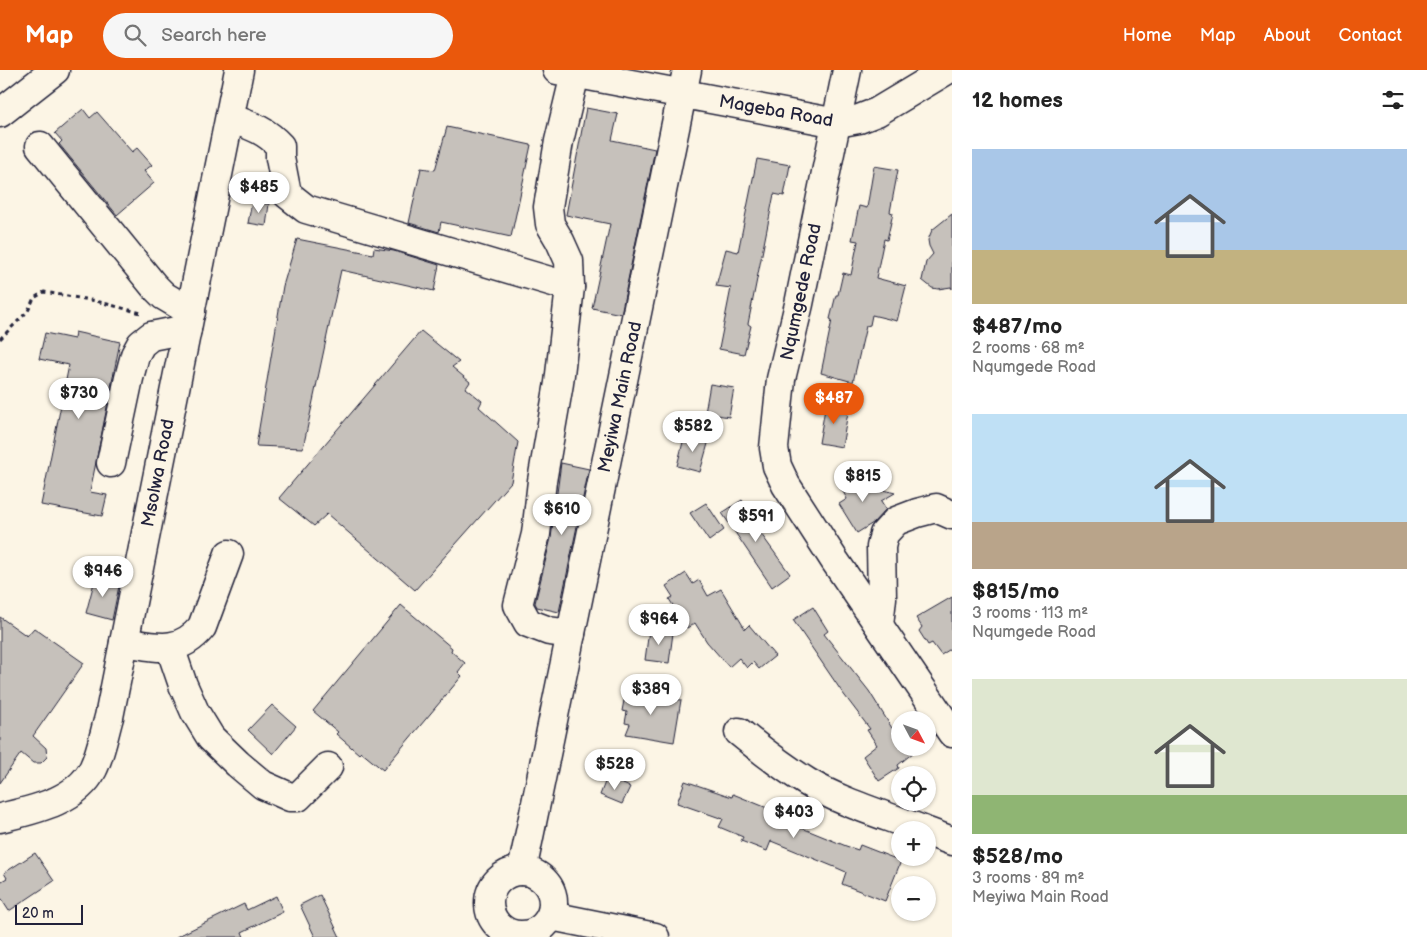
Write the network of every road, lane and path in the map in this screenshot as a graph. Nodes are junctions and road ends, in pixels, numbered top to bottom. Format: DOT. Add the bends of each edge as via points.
graph roads {
  1 [pos="55,70"];
  2 [pos="239,70"];
  3 [pos="847,70"];
  4 [pos="947,70"];
  5 [pos="569,71"];
  6 [pos="685,82"];
  7 [pos="0,113"];
  8 [pos="230,118"];
  9 [pos="837,123"];
  10 [pos="40,146"];
  11 [pos="570,287"];
  12 [pos="150,315"];
  13 [pos="189,321"];
  14 [pos="0,339"];
  15 [pos="111,463"];
  16 [pos="952,515"];
  17 [pos="230,554"];
  18 [pos="879,626"];
  19 [pos="571,634"];
  20 [pos="124,642"];
  21 [pos="170,648"];
  22 [pos="950,728"];
  23 [pos="739,732"];
  24 [pos="328,768"];
  25 [pos="0,818"];
  26 [pos="900,821"];
  27 [pos="936,835"];
  28 [pos="952,841"];
  29 [pos="522,871"];
  30 [pos="551,916"];
  31 [pos="487,931"];
  32 [pos="655,937"];
  1 -- 7 [label="street"];
  2 -- 8 [label="street, Msolwa Road"];
  3 -- 9 [label="street, Nqumgede Road"];
  4 -- 9 [label="street, Mageba Road" via="877,112"];
  5 -- 6 [label="street, Mageba Road"];
  5 -- 11 [label="street" via="548,206 550,224 569,261"];
  6 -- 9 [label="street, Mageba Road"];
  6 -- 19 [label="street, Meyiwa Main Road"];
  8 -- 11 [label="street" via="259,129 280,146 287,194 306,209"];
  8 -- 13 [label="street, Msolwa Road"];
  9 -- 18 [label="street, Nqumgede Road" via="782,379 774,448 777,466 786,485"];
  10 -- 13 [label="street" via="154,286"];
  11 -- 19 [label="street" via="536,534 518,606 528,623 549,631"];
  12 -- 14 [label="path" via="44,292 34,298 28,311"];
  13 -- 15 [label="street" via="151,336 141,344 129,378"];
  13 -- 20 [label="street, Msolwa Road"];
  16 -- 18 [label="street" via="936,508 917,513 896,521 884,534"];
  17 -- 21 [label="street" via="202,626 183,644"];
  18 -- 22 [label="street, Nqumgede Road"];
  19 -- 29 [label="street, Meyiwa Main Road"];
  20 -- 21 [label="street"];
  20 -- 25 [label="street, Msolwa Road" via="109,717 97,760 87,778 79,787 39,808"];
  21 -- 24 [label="street" via="195,712 211,738 263,785 290,797 298,797"];
  23 -- 26 [label="street" via="808,783"];
  27 -- 28 [label="street"];
  29 -- 30 [label="street" via="537,875 548,886 552,895"];
  29 -- 31 [label="street" via="512,872 495,884 488,904"];
  30 -- 31 [label="street" via="536,932 525,936"];
  30 -- 32 [label="street"];
}
